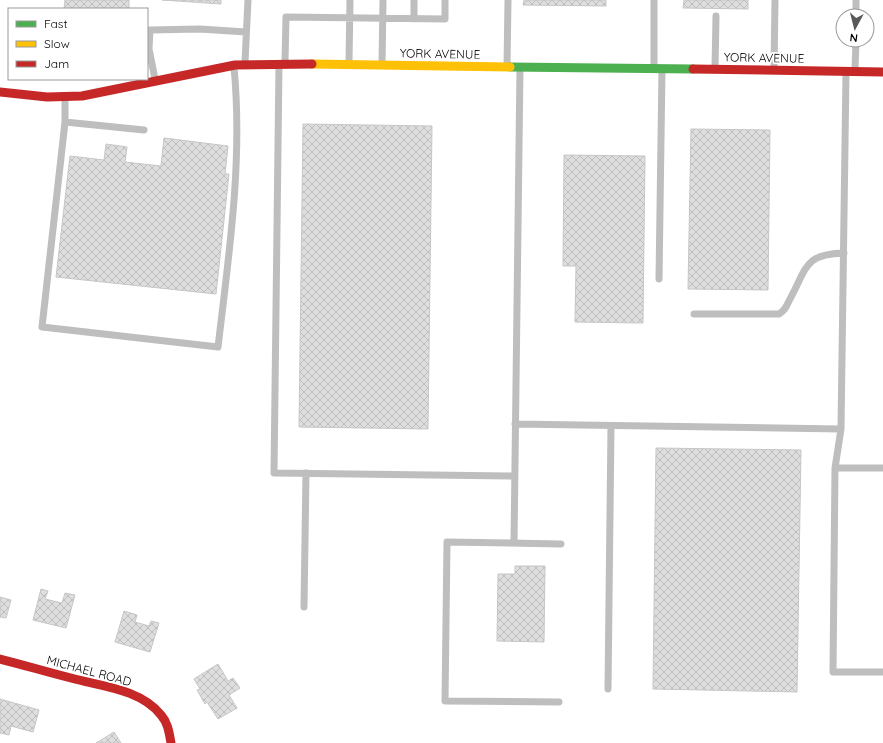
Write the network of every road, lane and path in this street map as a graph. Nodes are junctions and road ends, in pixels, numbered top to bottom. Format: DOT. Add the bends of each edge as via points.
graph roads {
  1 [pos="248,0"];
  2 [pos="350,0"];
  3 [pos="383,0"];
  4 [pos="414,0"];
  5 [pos="445,0"];
  6 [pos="508,0"];
  7 [pos="654,0"];
  8 [pos="775,0"];
  9 [pos="716,16"];
  10 [pos="350,18"];
  11 [pos="383,18"];
  12 [pos="414,19"];
  13 [pos="246,32"];
  14 [pos="855,48"];
  15 [pos="245,64"];
  16 [pos="282,64"];
  17 [pos="349,64"];
  18 [pos="234,65"];
  19 [pos="382,65"];
  20 [pos="507,66"];
  21 [pos="520,67"];
  22 [pos="658,69"];
  23 [pos="715,70"];
  24 [pos="774,70"];
  25 [pos="851,71"];
  26 [pos="883,72"];
  27 [pos="155,80"];
  28 [pos="0,92"];
  29 [pos="65,98"];
  30 [pos="66,122"];
  31 [pos="144,130"];
  32 [pos="844,253"];
  33 [pos="659,279"];
  34 [pos="694,314"];
  35 [pos="516,424"];
  36 [pos="611,426"];
  37 [pos="841,429"];
  38 [pos="835,468"];
  39 [pos="883,468"];
  40 [pos="306,473"];
  41 [pos="515,476"];
  42 [pos="514,543"];
  43 [pos="561,544"];
  44 [pos="304,607"];
  45 [pos="0,659"];
  46 [pos="883,672"];
  47 [pos="608,688"];
  48 [pos="559,702"];
  49 [pos="171,743"];
  1 -- 13 [label="lane"];
  2 -- 10 [label="lane"];
  3 -- 11 [label="lane"];
  4 -- 12 [label="lane"];
  5 -- 12 [label="lane" via="445,19"];
  6 -- 20 [label="lane"];
  7 -- 22 [label="lane"];
  8 -- 24 [label="lane"];
  9 -- 23 [label="lane"];
  10 -- 11 [label="lane"];
  10 -- 16 [label="lane" via="286,17"];
  10 -- 17 [label="lane"];
  11 -- 12 [label="lane"];
  11 -- 19 [label="lane"];
  13 -- 15 [label="lane"];
  13 -- 27 [label="lane" via="200,28 150,30 149,49"];
  14 -- 25 [label="lane"];
  15 -- 16 [label="street, YORK AVENUE"];
  15 -- 18 [label="street, YORK AVENUE"];
  16 -- 17 [label="street, YORK AVENUE"];
  16 -- 40 [label="lane" via="274,473"];
  17 -- 19 [label="street, YORK AVENUE"];
  18 -- 27 [label="street, YORK AVENUE"];
  18 -- 30 [label="lane" via="238,123 237,169 218,346 42,327"];
  19 -- 20 [label="street, YORK AVENUE"];
  20 -- 21 [label="street, YORK AVENUE"];
  21 -- 22 [label="street, YORK AVENUE"];
  21 -- 35 [label="lane"];
  22 -- 23 [label="street, YORK AVENUE"];
  22 -- 33 [label="lane"];
  23 -- 24 [label="street, YORK AVENUE"];
  24 -- 25 [label="street, YORK AVENUE"];
  25 -- 26 [label="street, YORK AVENUE"];
  25 -- 32 [label="lane"];
  27 -- 29 [label="street, YORK AVENUE" via="107,92"];
  28 -- 29 [label="street, YORK AVENUE"];
  29 -- 30 [label="lane"];
  30 -- 31 [label="lane"];
  32 -- 34 [label="lane" via="820,256 811,261 786,308 779,314"];
  32 -- 37 [label="lane"];
  35 -- 36 [label="lane"];
  35 -- 41 [label="lane"];
  36 -- 37 [label="lane"];
  36 -- 47 [label="lane"];
  37 -- 38 [label="lane"];
  38 -- 39 [label="lane"];
  38 -- 46 [label="lane" via="834,672"];
  40 -- 41 [label="lane"];
  40 -- 44 [label="lane"];
  41 -- 42 [label="lane"];
  42 -- 43 [label="lane"];
  42 -- 48 [label="lane" via="447,542 445,701"];
  45 -- 49 [label="street, MICHAEL ROAD" via="133,695 161,715 168,726"];
}
